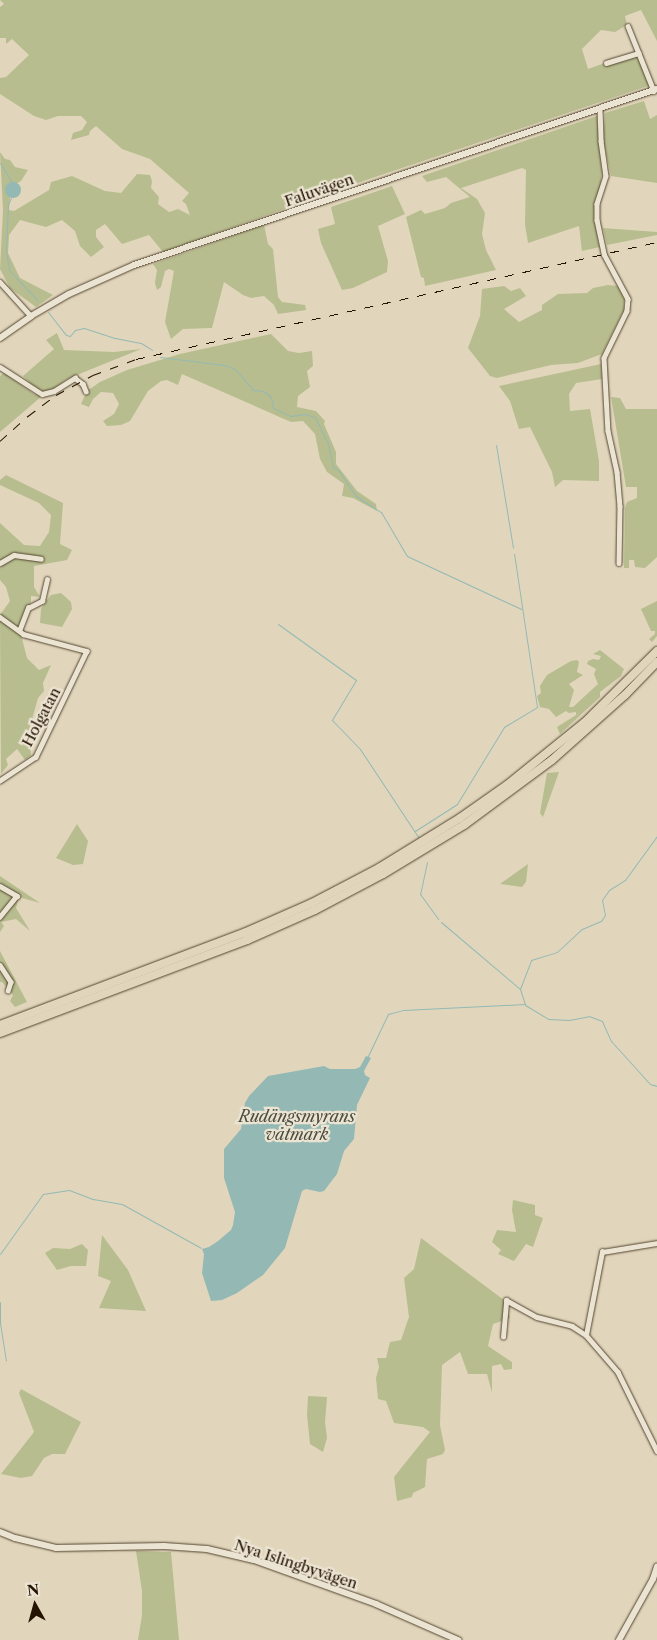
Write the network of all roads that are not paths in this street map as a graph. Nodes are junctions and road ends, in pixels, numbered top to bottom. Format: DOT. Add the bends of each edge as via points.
graph roads {
  1 [pos="628,26"];
  2 [pos="639,52"];
  3 [pos="606,63"];
  4 [pos="655,90"];
  5 [pos="600,109"];
  6 [pos="0,282"];
  7 [pos="31,316"];
  8 [pos="0,338"];
  9 [pos="0,367"];
  10 [pos="86,391"];
  11 [pos="41,558"];
  12 [pos="0,563"];
  13 [pos="619,563"];
  14 [pos="47,580"];
  15 [pos="0,617"];
  16 [pos="19,631"];
  17 [pos="657,652"];
  18 [pos="657,662"];
  19 [pos="0,781"];
  20 [pos="0,886"];
  21 [pos="0,917"];
  22 [pos="0,965"];
  23 [pos="8,991"];
  24 [pos="0,1024"];
  25 [pos="0,1033"];
  26 [pos="657,1243"];
  27 [pos="586,1335"];
  28 [pos="503,1336"];
  29 [pos="657,1451"];
  30 [pos="0,1532"];
  31 [pos="657,1567"];
  32 [pos="458,1640"];
  33 [pos="619,1640"];
  1 -- 2 [label="street"];
  2 -- 3 [label="street"];
  2 -- 4 [label="street"];
  4 -- 5 [label="street, Faluvägen"];
  5 -- 7 [label="street, Faluvägen" via="134,265 69,294"];
  5 -- 13 [label="street" via="606,176 597,204 597,220 604,254 628,299 627,311 604,358 608,431 620,506"];
  6 -- 7 [label="street"];
  7 -- 8 [label="street, Faluvägen"];
  9 -- 10 [label="street" via="42,394 54,391 75,378"];
  11 -- 12 [label="street" via="14,555"];
  14 -- 16 [label="street" via="42,601 28,608"];
  15 -- 16 [label="street"];
  16 -- 19 [label="street, Holgatan" via="88,651 36,757"];
  17 -- 24 [label="highway" via="585,722 507,785 379,868 260,926"];
  18 -- 25 [label="highway" via="590,728 510,792 456,830 383,874 263,933"];
  20 -- 21 [label="street" via="16,896"];
  22 -- 23 [label="street" via="11,982"];
  26 -- 27 [label="street" via="602,1252"];
  27 -- 28 [label="street" via="572,1326 537,1317 506,1300"];
  27 -- 29 [label="street" via="618,1372"];
  30 -- 32 [label="street, Nya Islingbyvägen" via="56,1548 207,1549 254,1560 376,1604"];
  31 -- 33 [label="street"];
}
